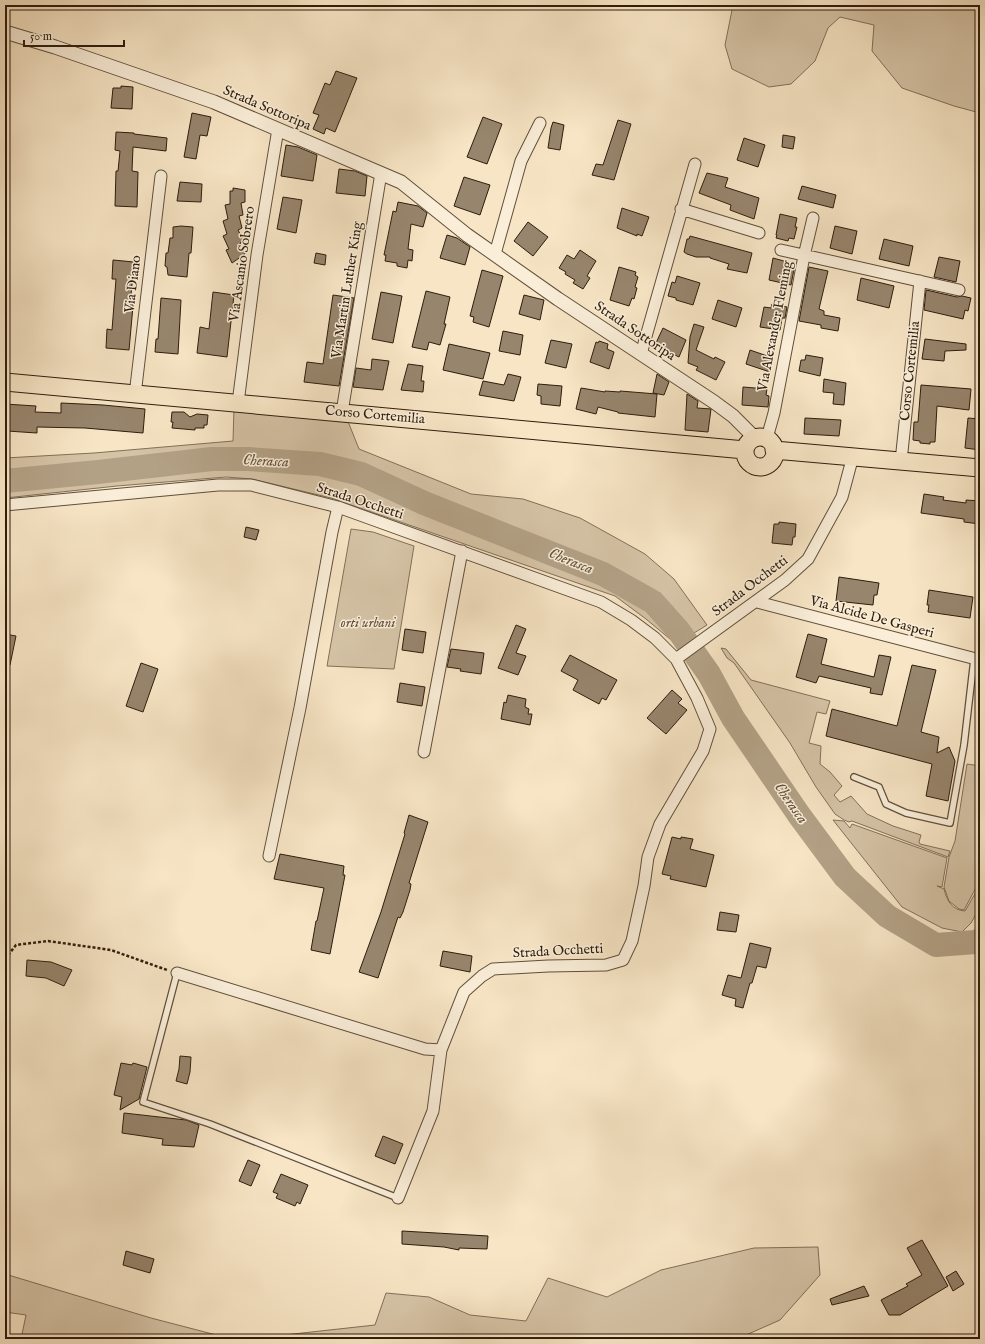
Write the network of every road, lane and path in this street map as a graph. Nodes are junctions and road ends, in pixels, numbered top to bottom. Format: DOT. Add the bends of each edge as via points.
graph roads {
  1 [pos="5,32"];
  2 [pos="540,123"];
  3 [pos="278,130"];
  4 [pos="695,164"];
  5 [pos="381,173"];
  6 [pos="161,176"];
  7 [pos="681,209"];
  8 [pos="813,218"];
  9 [pos="759,233"];
  10 [pos="781,250"];
  11 [pos="495,254"];
  12 [pos="804,256"];
  13 [pos="920,281"];
  14 [pos="959,290"];
  15 [pos="641,354"];
  16 [pos="6,384"];
  17 [pos="135,395"];
  18 [pos="238,403"];
  19 [pos="342,412"];
  20 [pos="760,444"];
  21 [pos="853,456"];
  22 [pos="901,461"];
  23 [pos="980,468"];
  24 [pos="5,505"];
  25 [pos="338,507"];
  26 [pos="462,552"];
  27 [pos="757,602"];
  28 [pos="676,659"];
  29 [pos="977,660"];
  30 [pos="424,752"];
  31 [pos="854,777"];
  32 [pos="269,856"];
  33 [pos="5,959"];
  34 [pos="177,973"];
  35 [pos="441,1050"];
  36 [pos="398,1198"];
  1 -- 3 [label="street, Strada Sottoripa" via="214,102"];
  2 -- 11 [label="street" via="521,161"];
  3 -- 5 [label="street, Strada Sottoripa"];
  3 -- 18 [label="street, Via Ascanio Sobrero" via="257,255"];
  4 -- 7 [label="street"];
  5 -- 11 [label="street, Strada Sottoripa" via="401,182"];
  5 -- 19 [label="street, Via Martin Luther King"];
  6 -- 17 [label="street, Via Diano"];
  7 -- 9 [label="street"];
  7 -- 15 [label="street"];
  8 -- 12 [label="street, Via Alexander Fleming"];
  10 -- 12 [label="street"];
  11 -- 15 [label="street, Strada Sottoripa"];
  12 -- 13 [label="street"];
  12 -- 20 [label="street, Via Alexander Fleming" via="774,414"];
  13 -- 14 [label="street"];
  13 -- 22 [label="street, Corso Cortemilia"];
  15 -- 20 [label="street, Strada Sottoripa" via="733,416"];
  16 -- 17 [label="main road, Corso Cortemilia"];
  17 -- 18 [label="main road, Corso Cortemilia"];
  18 -- 19 [label="main road, Corso Cortemilia"];
  19 -- 20 [label="main road, Corso Cortemilia"];
  20 -- 21 [label="main road, Corso Cortemilia"];
  21 -- 22 [label="main road, Corso Cortemilia"];
  21 -- 27 [label="street, Strada Occhetti" via="842,497 808,559"];
  22 -- 23 [label="main road, Corso Cortemilia"];
  24 -- 25 [label="street, Strada Occhetti" via="224,485 251,485"];
  25 -- 26 [label="street, Strada Occhetti"];
  25 -- 32 [label="street"];
  26 -- 28 [label="street, Strada Occhetti" via="601,602 655,638"];
  26 -- 30 [label="street"];
  27 -- 28 [label="street, Strada Occhetti"];
  27 -- 29 [label="street, Via Alcide De Gasperi"];
  28 -- 35 [label="street, Strada Occhetti" via="698,698 710,729 703,750 660,824 648,857 632,941 623,960 606,965 493,969 464,992"];
  29 -- 31 [label="lane" via="950,823 906,814 886,804 879,788"];
  33 -- 34 [label="path" via="16,945 48,941 111,950"];
  34 -- 35 [label="street" via="425,1049"];
  34 -- 36 [label="lane" via="143,1102 210,1124"];
  35 -- 36 [label="street, Strada Occhetti" via="433,1111"];
}
